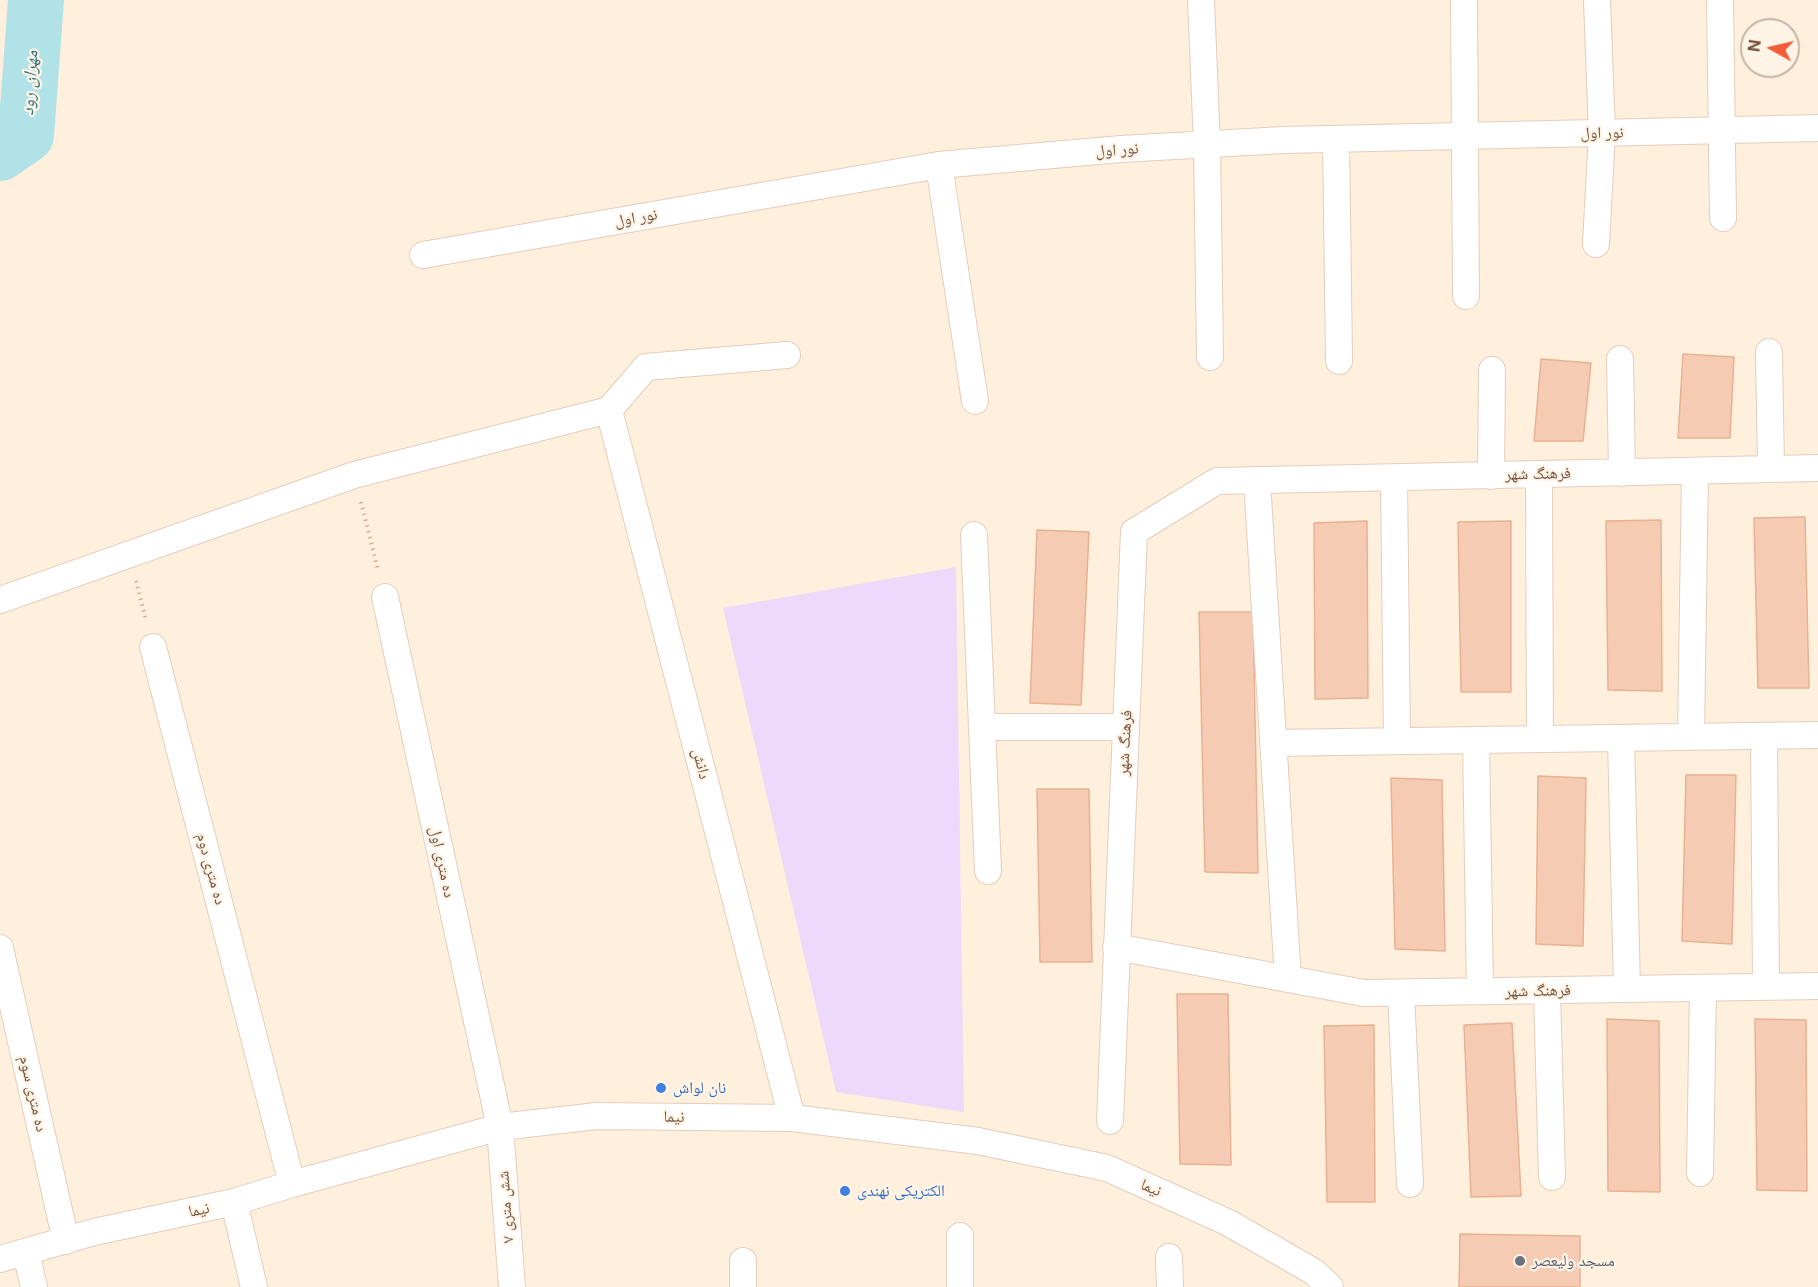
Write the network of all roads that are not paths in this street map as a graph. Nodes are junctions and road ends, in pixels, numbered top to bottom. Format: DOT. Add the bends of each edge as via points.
graph roads {
  1 [pos="1201,0"];
  2 [pos="1464,0"];
  3 [pos="1597,0"];
  4 [pos="1720,0"];
  5 [pos="1818,128"];
  6 [pos="1722,130"];
  7 [pos="1602,133"];
  8 [pos="1466,136"];
  9 [pos="1336,139"];
  10 [pos="1207,145"];
  11 [pos="939,165"];
  12 [pos="1723,218"];
  13 [pos="1596,244"];
  14 [pos="423,255"];
  15 [pos="1466,296"];
  16 [pos="1769,352"];
  17 [pos="787,355"];
  18 [pos="1210,357"];
  19 [pos="1620,359"];
  20 [pos="1339,361"];
  21 [pos="1492,370"];
  22 [pos="975,401"];
  23 [pos="609,411"];
  24 [pos="1818,468"];
  25 [pos="1772,469"];
  26 [pos="1695,471"];
  27 [pos="1622,472"];
  28 [pos="1539,474"];
  29 [pos="1491,476"];
  30 [pos="1394,477"];
  31 [pos="1257,480"];
  32 [pos="974,535"];
  33 [pos="385,597"];
  34 [pos="0,600"];
  35 [pos="153,647"];
  36 [pos="982,727"];
  37 [pos="1126,727"];
  38 [pos="1818,735"];
  39 [pos="1764,736"];
  40 [pos="1691,737"];
  41 [pos="1621,738"];
  42 [pos="1540,739"];
  43 [pos="1476,740"];
  44 [pos="1397,741"];
  45 [pos="1273,743"];
  46 [pos="988,871"];
  47 [pos="1116,947"];
  48 [pos="0,948"];
  49 [pos="1288,979"];
  50 [pos="1818,986"];
  51 [pos="1766,987"];
  52 [pos="1703,988"];
  53 [pos="1627,989"];
  54 [pos="1547,990"];
  55 [pos="1480,991"];
  56 [pos="1401,993"];
  57 [pos="792,1118"];
  58 [pos="1110,1122"];
  59 [pos="500,1127"];
  60 [pos="1700,1173"];
  61 [pos="1552,1177"];
  62 [pos="292,1184"];
  63 [pos="1410,1184"];
  64 [pos="234,1202"];
  65 [pos="960,1236"];
  66 [pos="66,1240"];
  67 [pos="26,1252"];
  68 [pos="1169,1257"];
  69 [pos="0,1259"];
  70 [pos="742,1261"];
  71 [pos="34,1287"];
  72 [pos="254,1287"];
  73 [pos="512,1287"];
  74 [pos="743,1287"];
  75 [pos="960,1287"];
  76 [pos="1170,1287"];
  77 [pos="1330,1287"];
  1 -- 10 [label="street"];
  2 -- 8 [label="street"];
  3 -- 7 [label="street"];
  4 -- 6 [label="street"];
  5 -- 6 [label="street, نور اول"];
  6 -- 7 [label="street, نور اول"];
  6 -- 12 [label="street"];
  7 -- 8 [label="street, نور اول"];
  7 -- 13 [label="street"];
  8 -- 9 [label="street, نور اول"];
  8 -- 15 [label="street"];
  9 -- 10 [label="street, نور اول"];
  9 -- 20 [label="street"];
  10 -- 11 [label="street, نور اول"];
  10 -- 18 [label="street"];
  11 -- 14 [label="street, نور اول"];
  11 -- 22 [label="street"];
  16 -- 25 [label="street"];
  17 -- 23 [label="street" via="646,367"];
  19 -- 27 [label="street"];
  21 -- 29 [label="street"];
  23 -- 34 [label="street" via="354,475"];
  23 -- 57 [label="street, دانش"];
  24 -- 25 [label="street, فرهنگ شهر"];
  25 -- 26 [label="street, فرهنگ شهر"];
  26 -- 27 [label="street, فرهنگ شهر"];
  26 -- 40 [label="street"];
  27 -- 28 [label="street, فرهنگ شهر"];
  28 -- 29 [label="street, فرهنگ شهر"];
  28 -- 42 [label="street"];
  29 -- 30 [label="street, فرهنگ شهر"];
  30 -- 31 [label="street, فرهنگ شهر"];
  30 -- 44 [label="street"];
  31 -- 37 [label="street, فرهنگ شهر" via="1217,482 1134,532"];
  31 -- 45 [label="street"];
  32 -- 36 [label="street"];
  33 -- 59 [label="street, ده متری اول"];
  35 -- 62 [label="street, ده متری دوم"];
  36 -- 37 [label="street"];
  36 -- 46 [label="street"];
  37 -- 47 [label="street, فرهنگ شهر"];
  38 -- 39 [label="street"];
  39 -- 40 [label="street"];
  39 -- 51 [label="street"];
  40 -- 41 [label="street"];
  41 -- 42 [label="street"];
  41 -- 53 [label="street"];
  42 -- 43 [label="street"];
  43 -- 44 [label="street"];
  43 -- 55 [label="street"];
  44 -- 45 [label="street"];
  45 -- 49 [label="street"];
  47 -- 49 [label="street, فرهنگ شهر"];
  47 -- 58 [label="street"];
  48 -- 66 [label="street, ده متری سوم"];
  49 -- 56 [label="street, فرهنگ شهر" via="1364,993"];
  50 -- 51 [label="street, فرهنگ شهر"];
  51 -- 52 [label="street, فرهنگ شهر"];
  52 -- 53 [label="street, فرهنگ شهر"];
  52 -- 60 [label="street"];
  53 -- 54 [label="street, فرهنگ شهر"];
  54 -- 55 [label="street, فرهنگ شهر"];
  54 -- 61 [label="street"];
  55 -- 56 [label="street, فرهنگ شهر"];
  56 -- 63 [label="street"];
  57 -- 59 [label="street, نیما" via="597,1116"];
  57 -- 77 [label="street, نیما" via="978,1141 1107,1168 1229,1223 1314,1272"];
  59 -- 62 [label="street, نیما"];
  59 -- 73 [label="street, ۷ شش متری"];
  62 -- 64 [label="street, نیما"];
  64 -- 66 [label="street, نیما"];
  64 -- 72 [label="street"];
  65 -- 75 [label="street"];
  66 -- 67 [label="street, نیما"];
  67 -- 69 [label="street, نیما"];
  67 -- 71 [label="street"];
  68 -- 76 [label="street"];
  70 -- 74 [label="street"];
}
